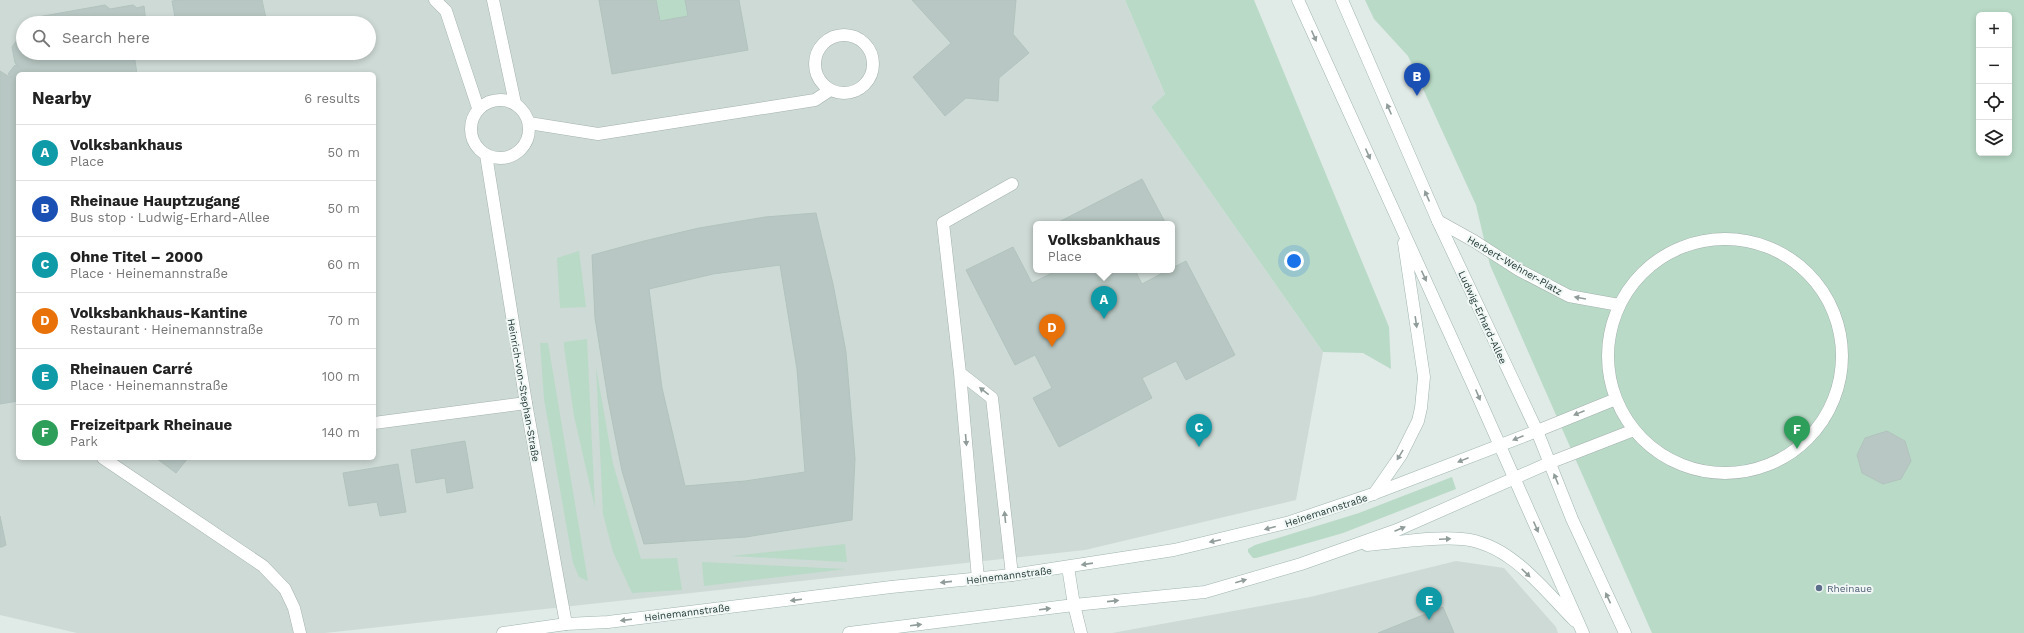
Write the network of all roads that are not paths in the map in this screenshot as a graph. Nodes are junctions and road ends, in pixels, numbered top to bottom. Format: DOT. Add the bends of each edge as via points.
graph roads {
  1 [pos="435,0"];
  2 [pos="493,0"];
  3 [pos="1298,0"];
  4 [pos="1342,0"];
  5 [pos="830,90"];
  6 [pos="515,103"];
  7 [pos="478,108"];
  8 [pos="529,123"];
  9 [pos="486,155"];
  10 [pos="1012,184"];
  11 [pos="1438,221"];
  12 [pos="1402,228"];
  13 [pos="1619,305"];
  14 [pos="960,373"];
  15 [pos="1616,399"];
  16 [pos="526,403"];
  17 [pos="376,423"];
  18 [pos="1634,430"];
  19 [pos="1537,431"];
  20 [pos="1500,446"];
  21 [pos="106,460"];
  22 [pos="1550,463"];
  23 [pos="1514,479"];
  24 [pos="1373,494"];
  25 [pos="1350,547"];
  26 [pos="1068,567"];
  27 [pos="1012,575"];
  28 [pos="978,579"];
  29 [pos="1074,605"];
  30 [pos="566,629"];
  31 [pos="1582,630"];
  32 [pos="300,633"];
  33 [pos="503,633"];
  34 [pos="849,633"];
  35 [pos="1081,633"];
  36 [pos="1625,633"];
  1 -- 7 [label="main road" via="446,11"];
  2 -- 6 [label="main road"];
  3 -- 12 [label="main road, one-way"];
  11 -- 4 [label="main road, Ludwig-Erhard-Allee, one-way"];
  5 -- 5 [label="main road" via="817,76 815,56 825,40 834,35 854,36 870,49 873,58 871,76 858,90 848,93"];
  5 -- 8 [label="main road" via="815,100 598,134"];
  6 -- 7 [label="main road" via="496,99"];
  6 -- 8 [label="main road" via="522,109"];
  7 -- 9 [label="main road" via="471,122 471,137 479,150"];
  8 -- 9 [label="main road" via="526,142 521,150 504,158"];
  9 -- 16 [label="main road, Heinrich-von-Stephan-Straße"];
  10 -- 14 [label="main road" via="943,223"];
  13 -- 11 [label="main road, Herbert-Wehner-Platz, one-way" via="1569,296 1519,270"];
  11 -- 19 [label="main road, Ludwig-Erhard-Allee"];
  12 -- 20 [label="main road, one-way"];
  12 -- 24 [label="main road, one-way" via="1424,377 1421,408 1418,421 1401,455"];
  13 -- 15 [label="main road" via="1609,335 1608,361"];
  13 -- 18 [label="main road" via="1639,276 1667,254 1689,244 1713,239 1738,240 1767,246 1793,261 1815,282 1831,307 1842,347 1837,388 1830,407 1800,448 1779,459 1749,470 1716,473 1685,466 1657,452"];
  27 -- 14 [label="main road, one-way" via="992,398"];
  14 -- 28 [label="main road, one-way"];
  15 -- 18 [label="main road"];
  15 -- 19 [label="main road, Heinemannstraße, one-way"];
  16 -- 17 [label="main road"];
  16 -- 30 [label="main road, Heinrich-von-Stephan-Straße"];
  18 -- 22 [label="main road"];
  19 -- 20 [label="main road, Heinemannstraße, one-way"];
  19 -- 22 [label="main road, Ludwig-Erhard-Allee"];
  20 -- 23 [label="main road"];
  20 -- 24 [label="main road, Heinemannstraße, one-way"];
  21 -- 32 [label="main road" via="263,566 285,589 294,608"];
  22 -- 23 [label="main road"];
  36 -- 22 [label="main road, Ludwig-Erhard-Allee, one-way" via="1572,519"];
  25 -- 23 [label="main road, one-way" via="1397,530"];
  23 -- 31 [label="main road, one-way"];
  24 -- 26 [label="main road, Heinemannstraße, one-way" via="1253,532 1174,550"];
  29 -- 25 [label="main road, one-way" via="1205,592"];
  25 -- 31 [label="main road, one-way" via="1462,539 1483,543 1504,553 1524,570"];
  26 -- 27 [label="main road, Heinemannstraße"];
  26 -- 29 [label="main road"];
  27 -- 28 [label="main road, Heinemannstraße"];
  28 -- 30 [label="main road, Heinemannstraße, one-way"];
  34 -- 29 [label="main road, one-way"];
  29 -- 35 [label="main road"];
  30 -- 33 [label="main road, Heinemannstraße"];
}
